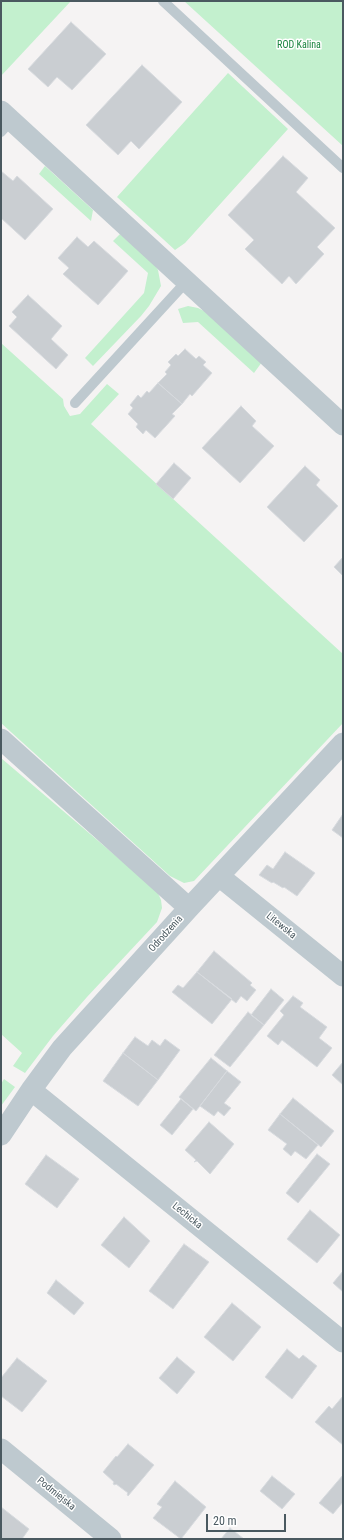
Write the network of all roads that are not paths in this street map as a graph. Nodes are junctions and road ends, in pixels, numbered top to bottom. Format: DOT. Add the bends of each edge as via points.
graph roads {
  1 [pos="163,1"];
  2 [pos="4,121"];
  3 [pos="343,168"];
  4 [pos="186,282"];
  5 [pos="75,403"];
  6 [pos="343,425"];
  7 [pos="1,739"];
  8 [pos="343,743"];
  9 [pos="219,876"];
  10 [pos="189,908"];
  11 [pos="343,976"];
  12 [pos="31,1090"];
  13 [pos="1,1135"];
  14 [pos="343,1342"];
  15 [pos="1,1449"];
  16 [pos="111,1539"];
  1 -- 3 [label="lane"];
  2 -- 4 [label="street"];
  4 -- 5 [label="lane"];
  4 -- 6 [label="street"];
  7 -- 10 [label="street"];
  8 -- 9 [label="street, Odrodzenia"];
  9 -- 10 [label="street, Odrodzenia"];
  9 -- 11 [label="street, Litewska"];
  10 -- 12 [label="street, Odrodzenia" via="68,1042"];
  12 -- 13 [label="street, Odrodzenia"];
  12 -- 14 [label="street, Lechicka"];
  15 -- 16 [label="street, Podmiejska"];
}
